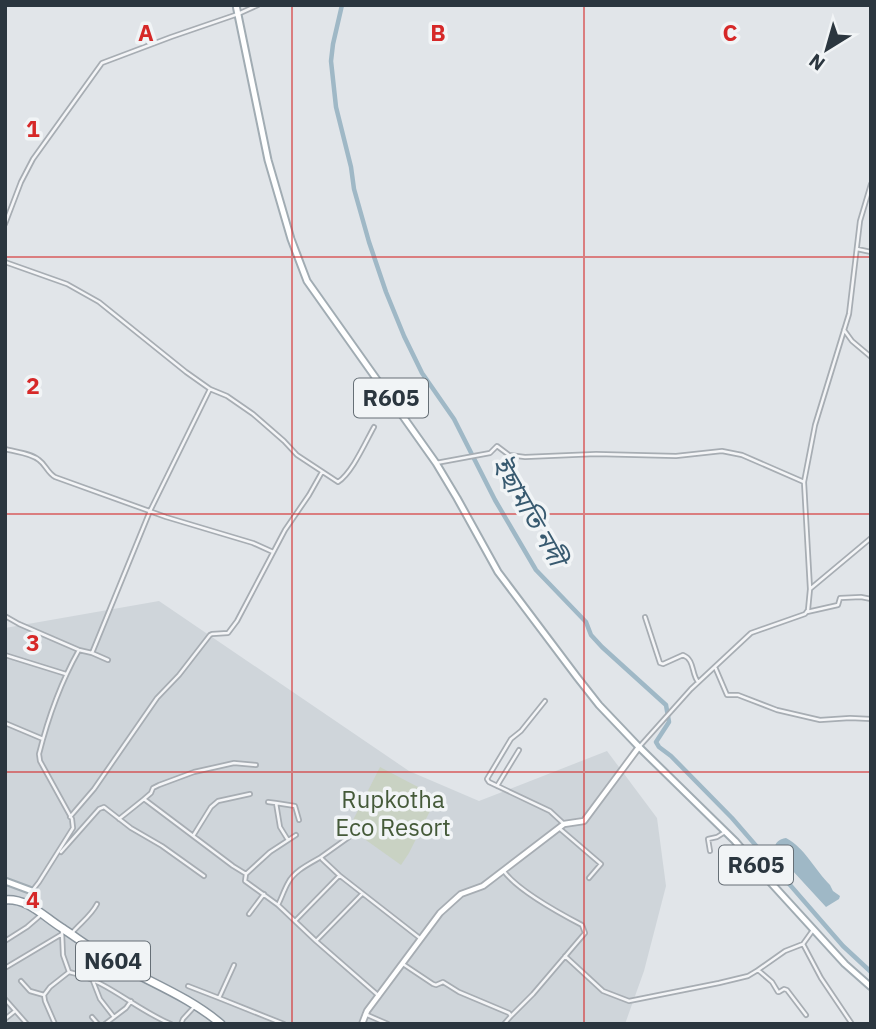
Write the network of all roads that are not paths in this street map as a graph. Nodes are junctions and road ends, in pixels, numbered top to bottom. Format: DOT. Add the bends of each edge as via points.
graph roads {
  1 [pos="236,5"];
  2 [pos="258,5"];
  3 [pos="238,14"];
  4 [pos="871,184"];
  5 [pos="869,195"];
  6 [pos="5,224"];
  7 [pos="856,249"];
  8 [pos="871,252"];
  9 [pos="5,262"];
  10 [pos="844,330"];
  11 [pos="871,357"];
  12 [pos="210,389"];
  13 [pos="374,427"];
  14 [pos="5,449"];
  15 [pos="436,463"];
  16 [pos="322,472"];
  17 [pos="804,482"];
  18 [pos="150,511"];
  19 [pos="871,538"];
  20 [pos="272,552"];
  21 [pos="810,589"];
  22 [pos="871,599"];
  23 [pos="807,612"];
  24 [pos="5,616"];
  25 [pos="645,617"];
  26 [pos="79,650"];
  27 [pos="92,653"];
  28 [pos="5,655"];
  29 [pos="108,660"];
  30 [pos="715,667"];
  31 [pos="66,674"];
  32 [pos="698,682"];
  33 [pos="545,701"];
  34 [pos="871,719"];
  35 [pos="5,723"];
  36 [pos="43,739"];
  37 [pos="639,747"];
  38 [pos="519,750"];
  39 [pos="256,765"];
  40 [pos="497,786"];
  41 [pos="250,794"];
  42 [pos="144,799"];
  43 [pos="268,802"];
  44 [pos="275,803"];
  45 [pos="70,817"];
  46 [pos="119,819"];
  47 [pos="299,820"];
  48 [pos="562,826"];
  49 [pos="356,832"];
  50 [pos="725,832"];
  51 [pos="296,835"];
  52 [pos="193,836"];
  53 [pos="288,840"];
  54 [pos="710,850"];
  55 [pos="58,853"];
  56 [pos="321,857"];
  57 [pos="503,870"];
  58 [pos="246,874"];
  59 [pos="339,875"];
  60 [pos="204,876"];
  61 [pos="589,878"];
  62 [pos="6,883"];
  63 [pos="32,891"];
  64 [pos="264,894"];
  65 [pos="362,894"];
  66 [pos="5,900"];
  67 [pos="97,904"];
  68 [pos="278,905"];
  69 [pos="39,911"];
  70 [pos="249,914"];
  71 [pos="295,921"];
  72 [pos="813,930"];
  73 [pos="62,931"];
  74 [pos="71,934"];
  75 [pos="421,939"];
  76 [pos="5,941"];
  77 [pos="316,941"];
  78 [pos="803,944"];
  79 [pos="565,956"];
  80 [pos="403,964"];
  81 [pos="234,965"];
  82 [pos="5,968"];
  83 [pos="758,970"];
  84 [pos="69,972"];
  85 [pos="93,980"];
  86 [pos="22,982"];
  87 [pos="188,986"];
  88 [pos="871,987"];
  89 [pos="44,995"];
  90 [pos="379,996"];
  91 [pos="219,998"];
  92 [pos="5,999"];
  93 [pos="131,1001"];
  94 [pos="195,1005"];
  95 [pos="16,1011"];
  96 [pos="365,1014"];
  97 [pos="806,1015"];
  98 [pos="511,1016"];
  99 [pos="92,1017"];
  100 [pos="114,1017"];
  101 [pos="5,1019"];
  102 [pos="27,1024"];
  103 [pos="55,1024"];
  104 [pos="98,1024"];
  105 [pos="105,1024"];
  106 [pos="171,1024"];
  107 [pos="181,1024"];
  108 [pos="221,1024"];
  109 [pos="284,1024"];
  110 [pos="362,1024"];
  111 [pos="388,1024"];
  112 [pos="504,1024"];
  113 [pos="852,1024"];
  1 -- 3 [label="main road, R605"];
  2 -- 3 [label="street"];
  3 -- 6 [label="street" via="102,63 33,159"];
  3 -- 15 [label="main road, R605" via="268,160 303,272"];
  4 -- 5 [label="street"];
  5 -- 7 [label="street"];
  7 -- 8 [label="street"];
  7 -- 10 [label="street"];
  9 -- 12 [label="street" via="83,292"];
  10 -- 11 [label="street"];
  10 -- 17 [label="street" via="815,425"];
  12 -- 16 [label="street" via="253,414"];
  12 -- 18 [label="street"];
  13 -- 16 [label="street" via="340,482"];
  14 -- 18 [label="street" via="36,457 55,477"];
  15 -- 17 [label="street" via="490,453 497,446 525,457 676,456 722,451"];
  15 -- 37 [label="main road, R605" via="505,582 599,705"];
  16 -- 20 [label="street"];
  17 -- 21 [label="street"];
  18 -- 20 [label="street"];
  18 -- 27 [label="street"];
  19 -- 21 [label="street"];
  20 -- 45 [label="street" via="230,632 210,635 157,698"];
  21 -- 23 [label="street"];
  22 -- 23 [label="street" via="840,598 837,606"];
  23 -- 30 [label="street" via="754,631"];
  24 -- 26 [label="street"];
  25 -- 32 [label="street" via="660,663 686,656"];
  26 -- 27 [label="street"];
  26 -- 31 [label="street"];
  27 -- 29 [label="street"];
  28 -- 31 [label="street"];
  30 -- 32 [label="street"];
  30 -- 34 [label="street" via="727,695 820,720"];
  31 -- 36 [label="street"];
  32 -- 37 [label="street"];
  33 -- 40 [label="street" via="511,739 487,778"];
  35 -- 36 [label="street"];
  36 -- 45 [label="street" via="40,761"];
  37 -- 48 [label="street" via="584,821"];
  37 -- 50 [label="main road, R605"];
  38 -- 40 [label="street"];
  39 -- 42 [label="street" via="194,772 153,788"];
  40 -- 48 [label="street" via="552,813"];
  41 -- 52 [label="street" via="218,801"];
  42 -- 46 [label="street"];
  42 -- 52 [label="street"];
  43 -- 44 [label="street"];
  44 -- 47 [label="street" via="295,806"];
  44 -- 53 [label="street"];
  45 -- 55 [label="street" via="73,828"];
  46 -- 55 [label="street" via="101,808"];
  46 -- 60 [label="street"];
  48 -- 57 [label="street"];
  48 -- 61 [label="street" via="601,863"];
  49 -- 56 [label="street"];
  50 -- 54 [label="street" via="708,839"];
  50 -- 72 [label="main road, R605"];
  51 -- 53 [label="street"];
  52 -- 58 [label="street"];
  53 -- 58 [label="street"];
  55 -- 63 [label="street"];
  56 -- 59 [label="street"];
  56 -- 68 [label="street" via="287,883"];
  57 -- 75 [label="street" via="483,886 461,894"];
  57 -- 79 [label="street" via="517,885 583,927 583,935"];
  58 -- 64 [label="street" via="245,881"];
  59 -- 65 [label="street"];
  59 -- 71 [label="street"];
  62 -- 63 [label="main road"];
  63 -- 69 [label="main road"];
  64 -- 68 [label="street"];
  64 -- 70 [label="street"];
  65 -- 75 [label="street"];
  65 -- 77 [label="street"];
  66 -- 69 [label="highway, N604" via="18,900"];
  67 -- 74 [label="street"];
  68 -- 71 [label="street"];
  69 -- 73 [label="highway, N604"];
  69 -- 76 [label="street" via="27,927"];
  71 -- 77 [label="street"];
  72 -- 78 [label="street"];
  72 -- 88 [label="main road, R605"];
  73 -- 74 [label="highway, N604"];
  73 -- 82 [label="street"];
  73 -- 84 [label="street"];
  74 -- 94 [label="highway, N604"];
  75 -- 80 [label="street"];
  77 -- 90 [label="street"];
  78 -- 83 [label="street"];
  78 -- 113 [label="street"];
  79 -- 83 [label="street" via="603,991 629,1001 719,983"];
  79 -- 98 [label="street"];
  80 -- 90 [label="street"];
  80 -- 98 [label="street" via="433,984 443,982"];
  81 -- 91 [label="street"];
  83 -- 97 [label="street" via="778,992 787,989"];
  84 -- 85 [label="street"];
  84 -- 89 [label="street"];
  85 -- 93 [label="street"];
  85 -- 100 [label="street"];
  86 -- 89 [label="street" via="30,991"];
  87 -- 91 [label="street"];
  89 -- 103 [label="street"];
  90 -- 96 [label="street"];
  91 -- 109 [label="street"];
  92 -- 95 [label="street"];
  93 -- 100 [label="street"];
  93 -- 106 [label="street"];
  94 -- 107 [label="street"];
  94 -- 108 [label="highway, N604"];
  95 -- 101 [label="street"];
  95 -- 102 [label="street"];
  96 -- 110 [label="street"];
  96 -- 111 [label="street"];
  98 -- 112 [label="street"];
  99 -- 104 [label="street"];
  100 -- 105 [label="street"];
}
